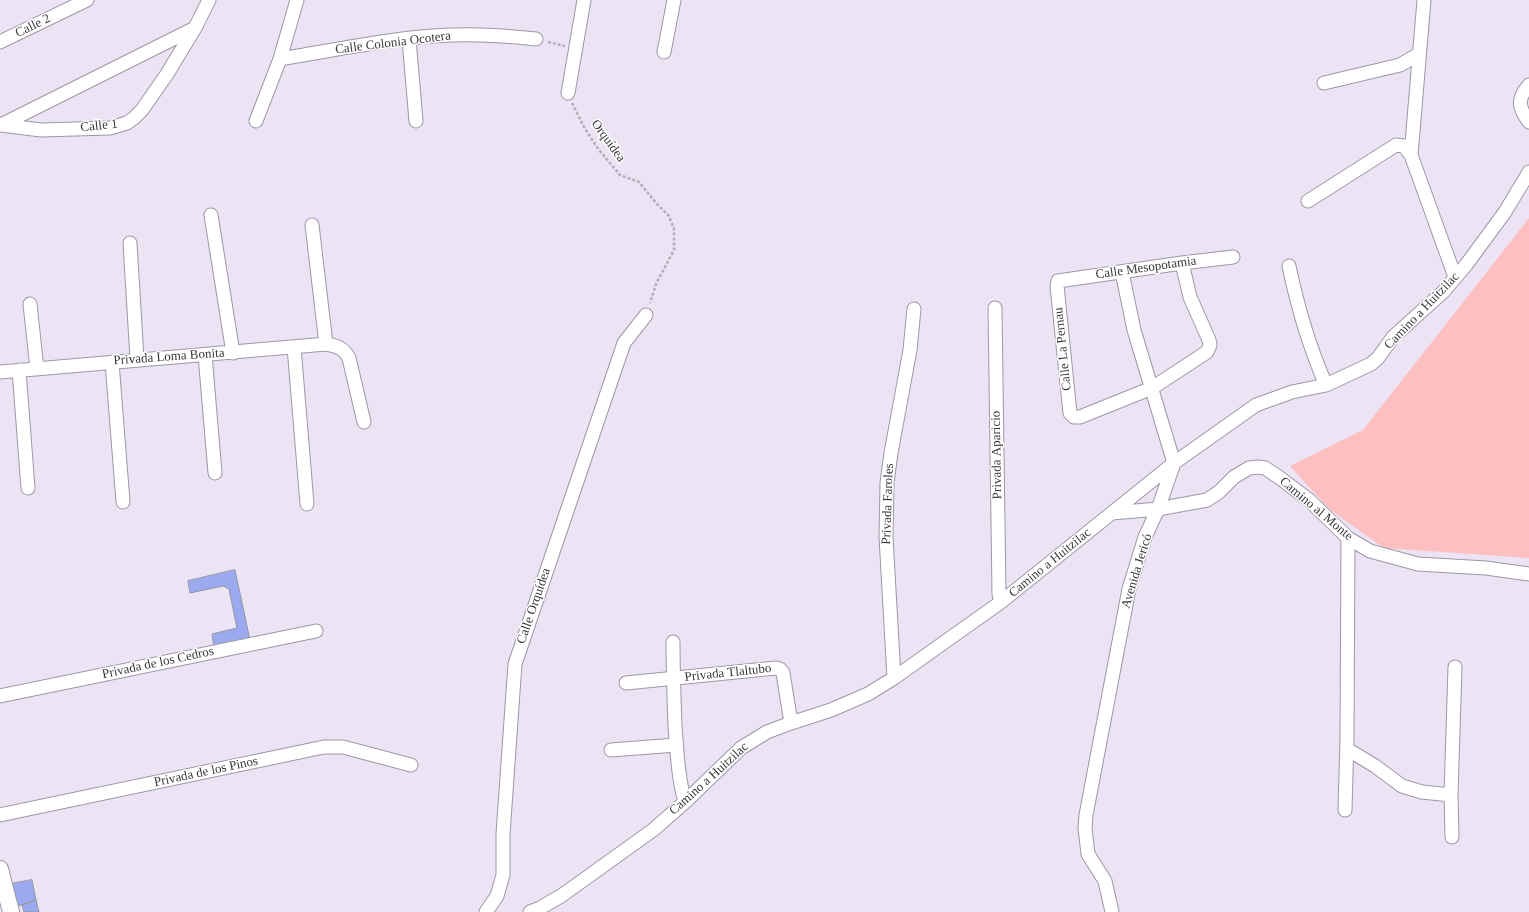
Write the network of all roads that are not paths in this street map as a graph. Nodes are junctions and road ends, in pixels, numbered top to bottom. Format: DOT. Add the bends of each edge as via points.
graph roads {
  1 [pos="88,0"];
  2 [pos="209,0"];
  3 [pos="297,0"];
  4 [pos="584,0"];
  5 [pos="674,0"];
  6 [pos="1424,0"];
  7 [pos="195,28"];
  8 [pos="409,39"];
  9 [pos="536,39"];
  10 [pos="0,42"];
  11 [pos="664,52"];
  12 [pos="1419,54"];
  13 [pos="280,59"];
  14 [pos="1324,83"];
  15 [pos="1529,85"];
  16 [pos="568,94"];
  17 [pos="256,121"];
  18 [pos="416,121"];
  19 [pos="1529,122"];
  20 [pos="1,125"];
  21 [pos="1411,155"];
  22 [pos="1529,172"];
  23 [pos="1308,201"];
  24 [pos="211,215"];
  25 [pos="312,225"];
  26 [pos="130,243"];
  27 [pos="1233,257"];
  28 [pos="1182,263"];
  29 [pos="1289,266"];
  30 [pos="1122,272"];
  31 [pos="1456,277"];
  32 [pos="1058,281"];
  33 [pos="30,304"];
  34 [pos="995,308"];
  35 [pos="914,309"];
  36 [pos="646,315"];
  37 [pos="332,345"];
  38 [pos="294,347"];
  39 [pos="233,353"];
  40 [pos="205,355"];
  41 [pos="138,359"];
  42 [pos="112,362"];
  43 [pos="37,369"];
  44 [pos="19,370"];
  45 [pos="0,372"];
  46 [pos="1326,384"];
  47 [pos="1152,388"];
  48 [pos="364,422"];
  49 [pos="1174,463"];
  50 [pos="215,473"];
  51 [pos="28,488"];
  52 [pos="124,502"];
  53 [pos="307,504"];
  54 [pos="1158,509"];
  55 [pos="1112,513"];
  56 [pos="1348,538"];
  57 [pos="1529,574"];
  58 [pos="1001,602"];
  59 [pos="316,631"];
  60 [pos="673,642"];
  61 [pos="1455,667"];
  62 [pos="894,678"];
  63 [pos="673,679"];
  64 [pos="626,683"];
  65 [pos="0,696"];
  66 [pos="791,722"];
  67 [pos="676,745"];
  68 [pos="611,750"];
  69 [pos="1347,750"];
  70 [pos="411,765"];
  71 [pos="1450,795"];
  72 [pos="685,802"];
  73 [pos="1345,810"];
  74 [pos="0,815"];
  75 [pos="1452,838"];
  76 [pos="1,880"];
  77 [pos="10,912"];
  78 [pos="486,912"];
  79 [pos="530,912"];
  80 [pos="1112,912"];
  1 -- 10 [label="street, Calle 2"];
  2 -- 7 [label="street, Calle 1"];
  3 -- 13 [label="street"];
  4 -- 16 [label="street"];
  5 -- 11 [label="street"];
  6 -- 12 [label="street"];
  7 -- 20 [label="street, Calle 1"];
  7 -- 20 [label="street, Calle 1" via="142,110 127,122 110,128 41,130"];
  8 -- 9 [label="street, Calle Colonia Ocotera" via="452,35"];
  8 -- 13 [label="street, Calle Colonia Ocotera"];
  8 -- 18 [label="street"];
  12 -- 14 [label="street" via="1400,65"];
  12 -- 21 [label="street"];
  13 -- 17 [label="street"];
  15 -- 19 [label="street" via="1520,102"];
  21 -- 23 [label="street" via="1404,146 1396,145"];
  21 -- 31 [label="street"];
  22 -- 31 [label="street, Camino a Huitzilac" via="1505,212"];
  24 -- 39 [label="street"];
  25 -- 37 [label="street"];
  26 -- 41 [label="street"];
  27 -- 28 [label="street, Calle Mesopotamia"];
  28 -- 30 [label="street, Calle Mesopotamia"];
  28 -- 47 [label="street" via="1190,297 1210,345 1206,352"];
  29 -- 46 [label="street" via="1296,303 1312,353"];
  30 -- 32 [label="street, Calle Mesopotamia"];
  30 -- 47 [label="street" via="1134,330"];
  31 -- 46 [label="street, Camino a Huitzilac" via="1393,337 1371,364"];
  32 -- 47 [label="street, Calle La Pernau" via="1070,413 1074,417 1080,417"];
  33 -- 43 [label="street"];
  34 -- 58 [label="street, Privada Aparicio"];
  35 -- 62 [label="street, Privada Faroles" via="910,350 890,453 887,483 886,537"];
  36 -- 78 [label="street, Calle Orquídea" via="624,343 515,664 503,834 503,875 497,896"];
  37 -- 38 [label="street, Privada Loma Bonita"];
  37 -- 48 [label="street" via="346,352 349,358"];
  38 -- 39 [label="street, Privada Loma Bonita"];
  38 -- 53 [label="street"];
  39 -- 40 [label="street, Privada Loma Bonita"];
  40 -- 41 [label="street, Privada Loma Bonita"];
  40 -- 50 [label="street"];
  41 -- 42 [label="street, Privada Loma Bonita"];
  42 -- 43 [label="street, Privada Loma Bonita"];
  42 -- 52 [label="street"];
  43 -- 44 [label="street, Privada Loma Bonita"];
  44 -- 45 [label="street, Privada Loma Bonita"];
  44 -- 51 [label="street"];
  46 -- 49 [label="street, Camino a Huitzilac" via="1292,392 1256,405"];
  47 -- 49 [label="street"];
  49 -- 54 [label="street, Avenida Jericó"];
  49 -- 55 [label="street, Camino a Huitzilac"];
  54 -- 55 [label="street, Camino al Monte"];
  54 -- 56 [label="street, Camino al Monte" via="1201,502 1219,492 1234,477 1249,468 1265,468 1309,500"];
  54 -- 80 [label="street, Avenida Jericó" via="1145,537 1129,589 1086,816 1088,854 1105,881"];
  55 -- 58 [label="street, Camino a Huitzilac"];
  56 -- 57 [label="street, Camino al Monte" via="1370,551 1418,564 1486,568"];
  56 -- 69 [label="street"];
  58 -- 62 [label="street, Camino a Huitzilac"];
  59 -- 65 [label="street, Privada de los Cedros"];
  60 -- 63 [label="street"];
  61 -- 71 [label="street"];
  62 -- 66 [label="street, Camino a Huitzilac" via="862,697"];
  63 -- 64 [label="street"];
  63 -- 66 [label="street, Privada Tlaltubo" via="780,669 783,673"];
  63 -- 67 [label="street, Privada Tlaltubo"];
  66 -- 72 [label="street, Camino a Huitzilac" via="767,732 741,748"];
  67 -- 68 [label="street"];
  67 -- 72 [label="street, Privada Tlaltubo"];
  69 -- 71 [label="street" via="1402,786 1422,792"];
  69 -- 73 [label="street"];
  70 -- 74 [label="street, Privada de los Pinos" via="343,747 324,747"];
  71 -- 75 [label="street"];
  72 -- 79 [label="street, Camino a Huitzilac" via="653,830 561,896"];
  76 -- 77 [label="street"];
}
